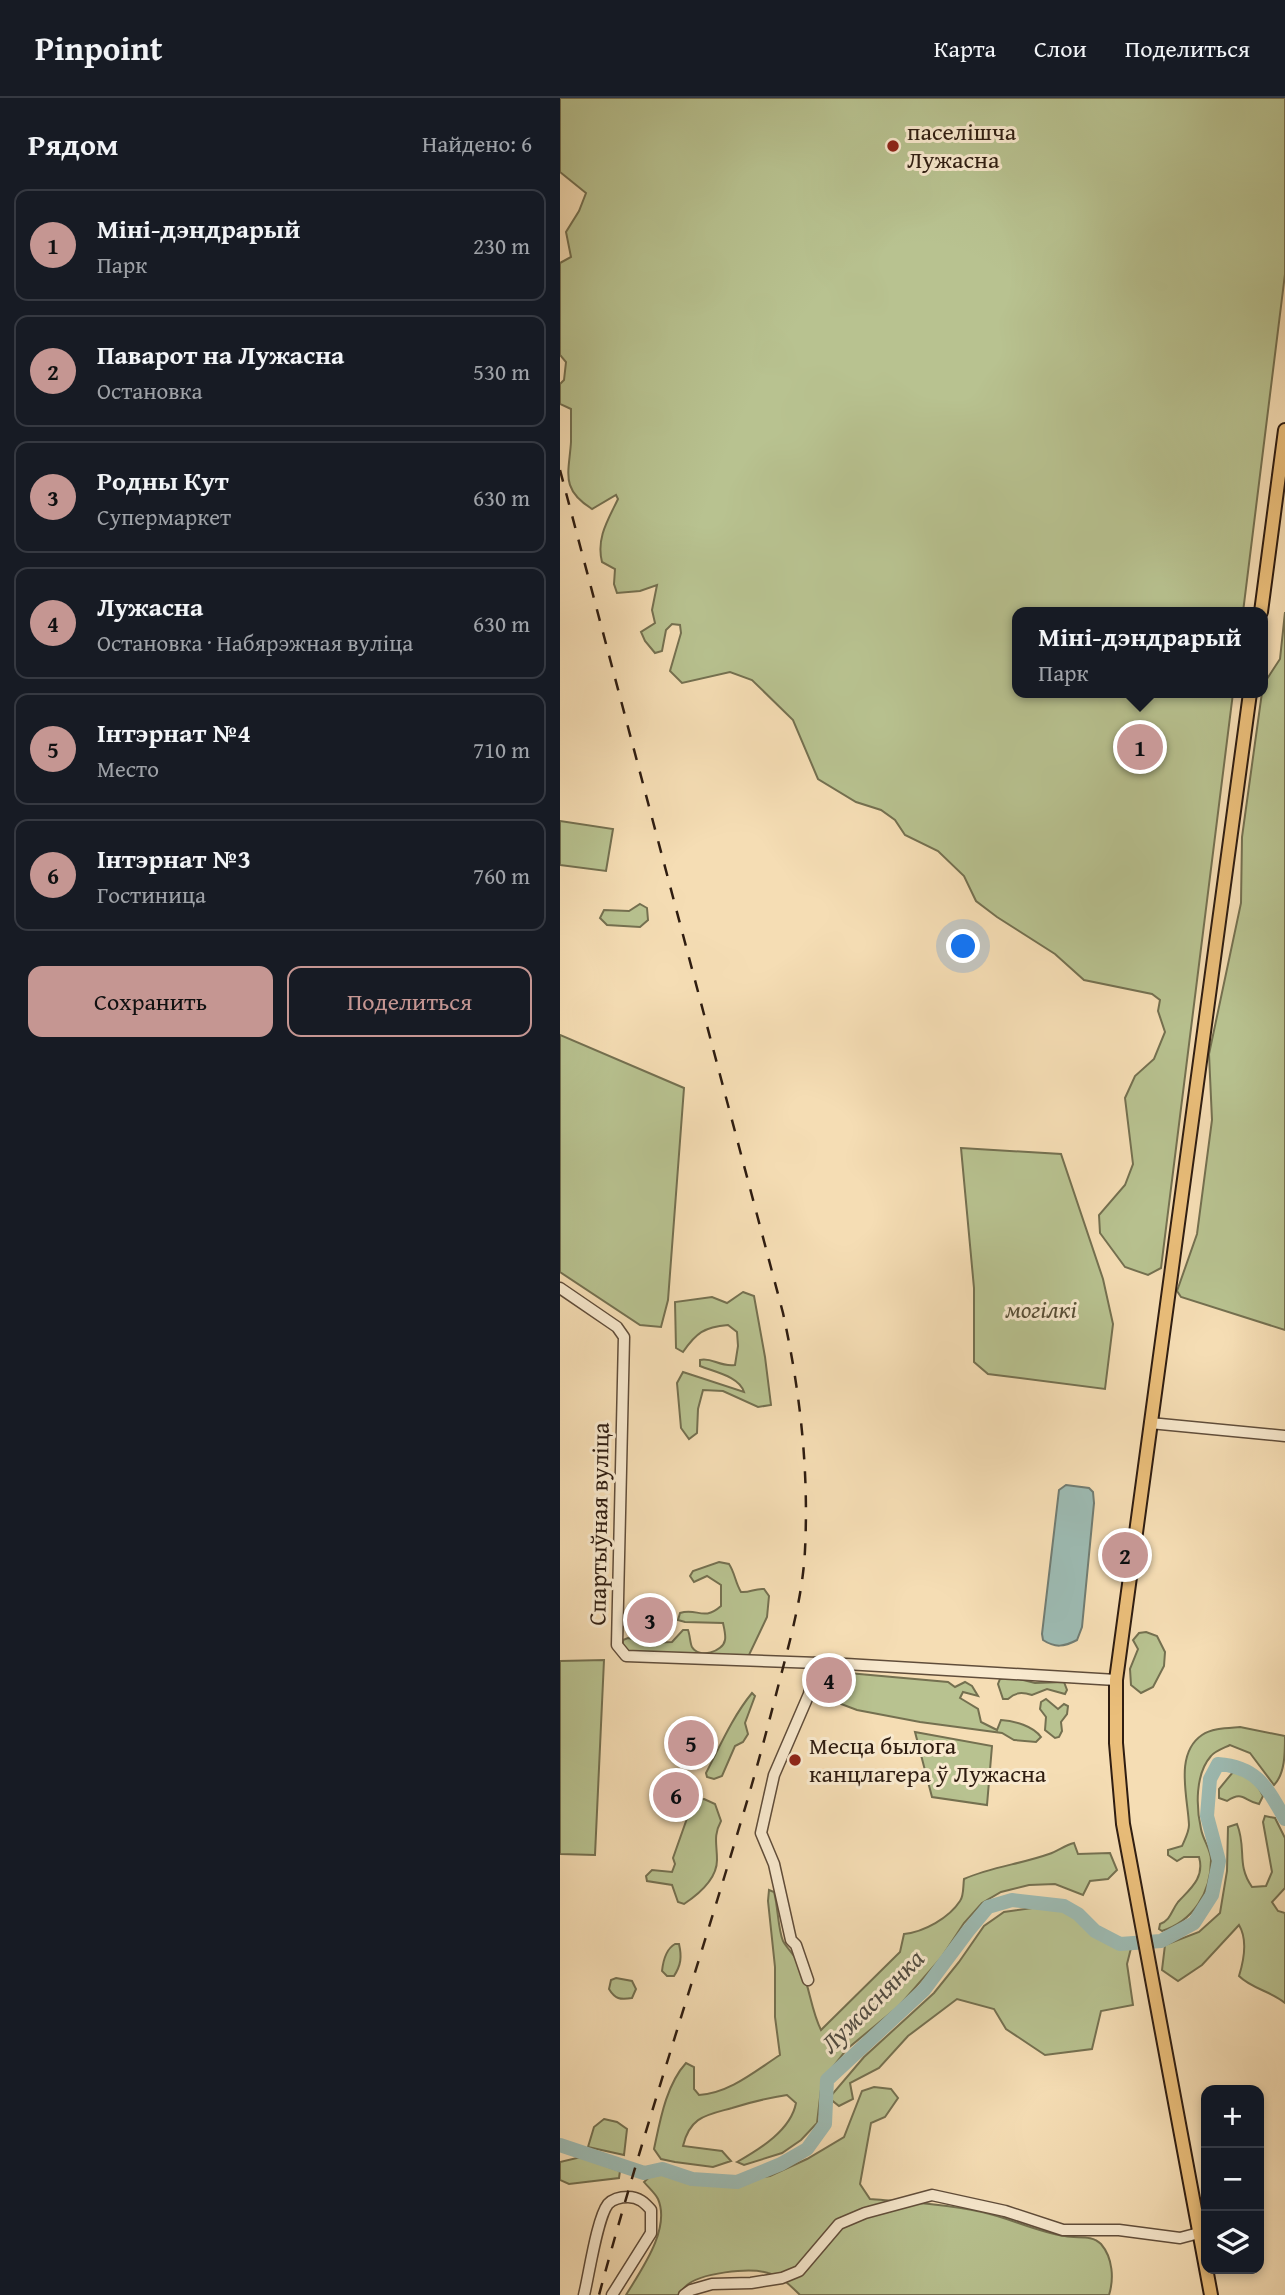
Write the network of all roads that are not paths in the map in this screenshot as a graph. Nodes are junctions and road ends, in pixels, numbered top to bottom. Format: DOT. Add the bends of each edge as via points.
graph roads {
  1 [pos="1285,430"];
  2 [pos="1262,607"];
  3 [pos="1249,698"];
  4 [pos="560,1288"];
  5 [pos="1150,1423"];
  6 [pos="1285,1436"];
  7 [pos="816,1663"];
  8 [pos="1116,1680"];
  9 [pos="808,1980"];
  10 [pos="1199,2233"];
  11 [pos="584,2295"];
  12 [pos="612,2295"];
  13 [pos="684,2295"];
  14 [pos="1211,2295"];
  1 -- 2 [label="main road"];
  3 -- 5 [label="main road"];
  4 -- 7 [label="street, Спартыўная вуліца" via="617,1327 624,1337 617,1645 626,1656"];
  5 -- 6 [label="street"];
  5 -- 8 [label="main road"];
  7 -- 8 [label="street"];
  7 -- 9 [label="street" via="809,1694 774,1774 761,1833 774,1864 791,1940"];
  8 -- 10 [label="main road" via="1123,1824"];
  10 -- 13 [label="street" via="1180,2238 1119,2230 1063,2230 932,2195 839,2224 799,2271 751,2283 712,2284"];
  10 -- 14 [label="main road"];
  11 -- 12 [label="street" via="608,2205 617,2198 633,2197 651,2210 651,2233"];
}
